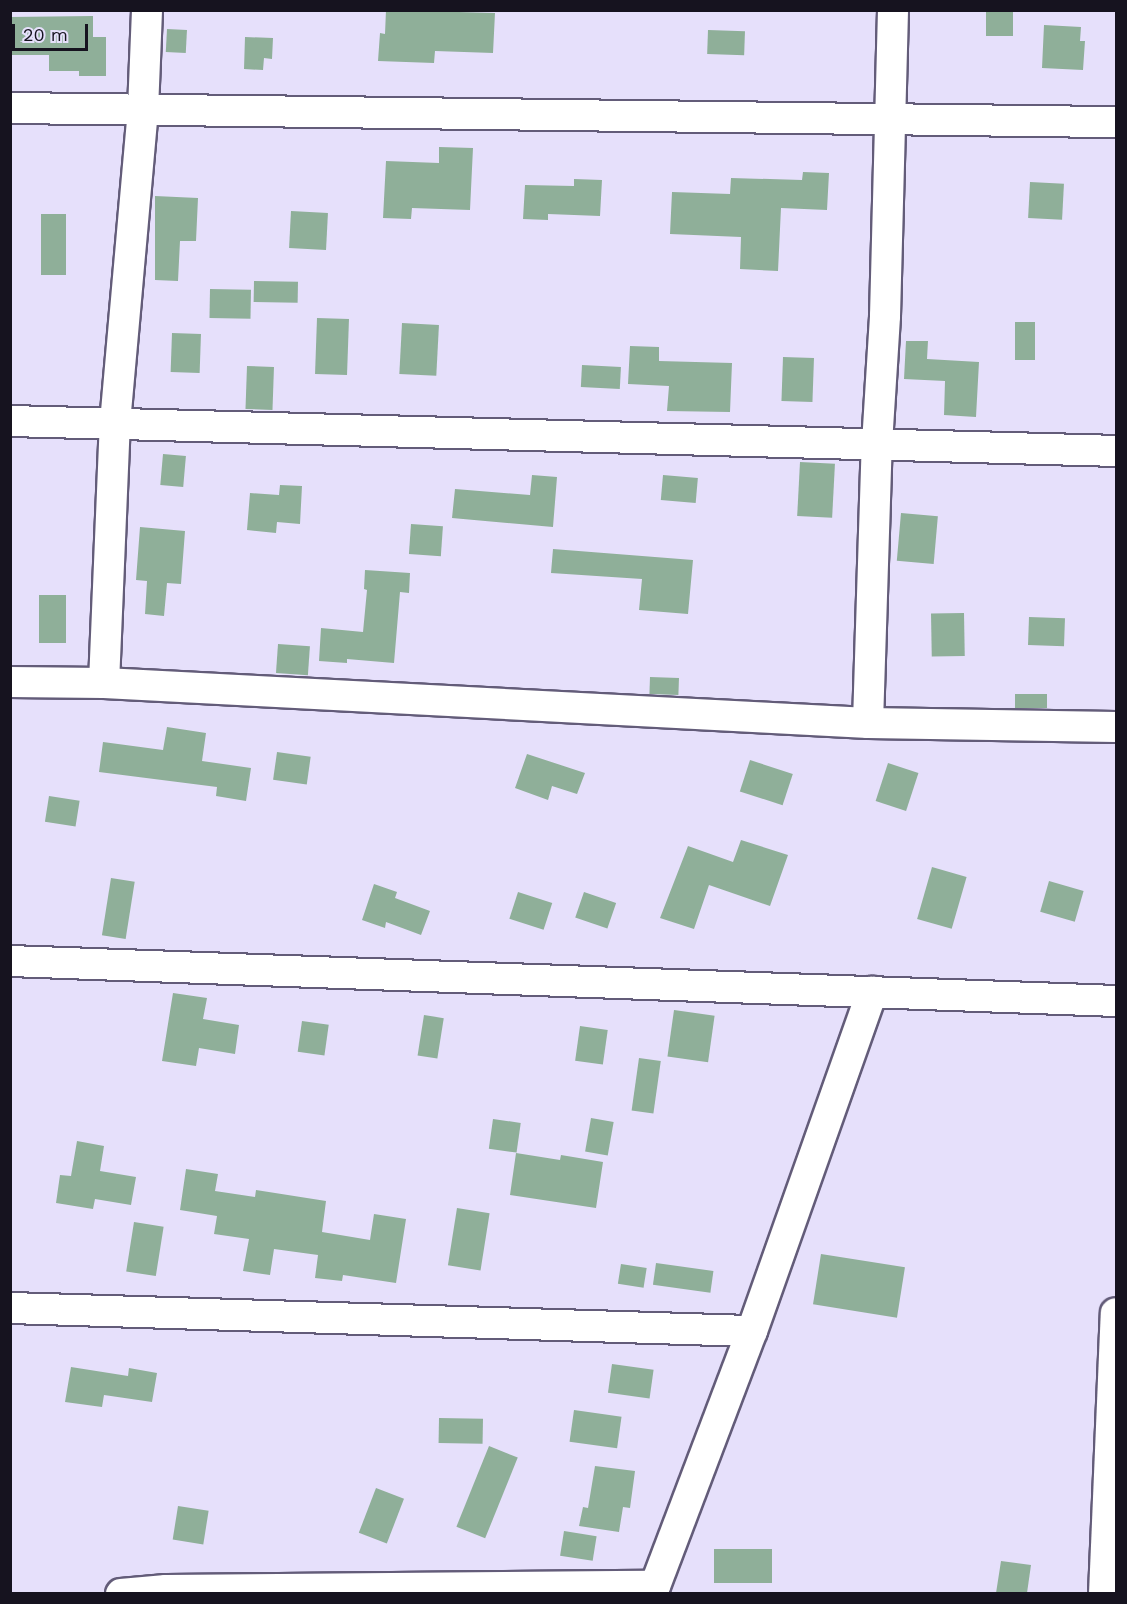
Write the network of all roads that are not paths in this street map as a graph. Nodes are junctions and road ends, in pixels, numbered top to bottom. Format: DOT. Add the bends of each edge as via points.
graph roads {
  1 [pos="147,10"];
  2 [pos="893,10"];
  3 [pos="10,108"];
  4 [pos="143,110"];
  5 [pos="891,119"];
  6 [pos="1116,122"];
  7 [pos="10,421"];
  8 [pos="116,423"];
  9 [pos="877,444"];
  10 [pos="1116,451"];
  11 [pos="10,682"];
  12 [pos="104,683"];
  13 [pos="868,723"];
  14 [pos="1116,727"];
  15 [pos="10,961"];
  16 [pos="872,992"];
  17 [pos="1116,1001"];
  18 [pos="10,1308"];
  19 [pos="1116,1313"];
  20 [pos="752,1331"];
  21 [pos="653,1590"];
  22 [pos="121,1593"];
  23 [pos="1104,1593"];
  1 -- 4 [label="street"];
  2 -- 5 [label="street"];
  3 -- 4 [label="street"];
  4 -- 5 [label="street"];
  4 -- 8 [label="street"];
  5 -- 6 [label="street"];
  5 -- 9 [label="street"];
  7 -- 8 [label="street"];
  8 -- 9 [label="street"];
  8 -- 12 [label="street"];
  9 -- 10 [label="street"];
  9 -- 13 [label="street"];
  11 -- 12 [label="street"];
  12 -- 13 [label="street"];
  13 -- 14 [label="street"];
  15 -- 16 [label="street"];
  16 -- 17 [label="street"];
  16 -- 20 [label="street"];
  18 -- 20 [label="street"];
  19 -- 23 [label="street"];
  20 -- 21 [label="street"];
  21 -- 22 [label="street"];
}
